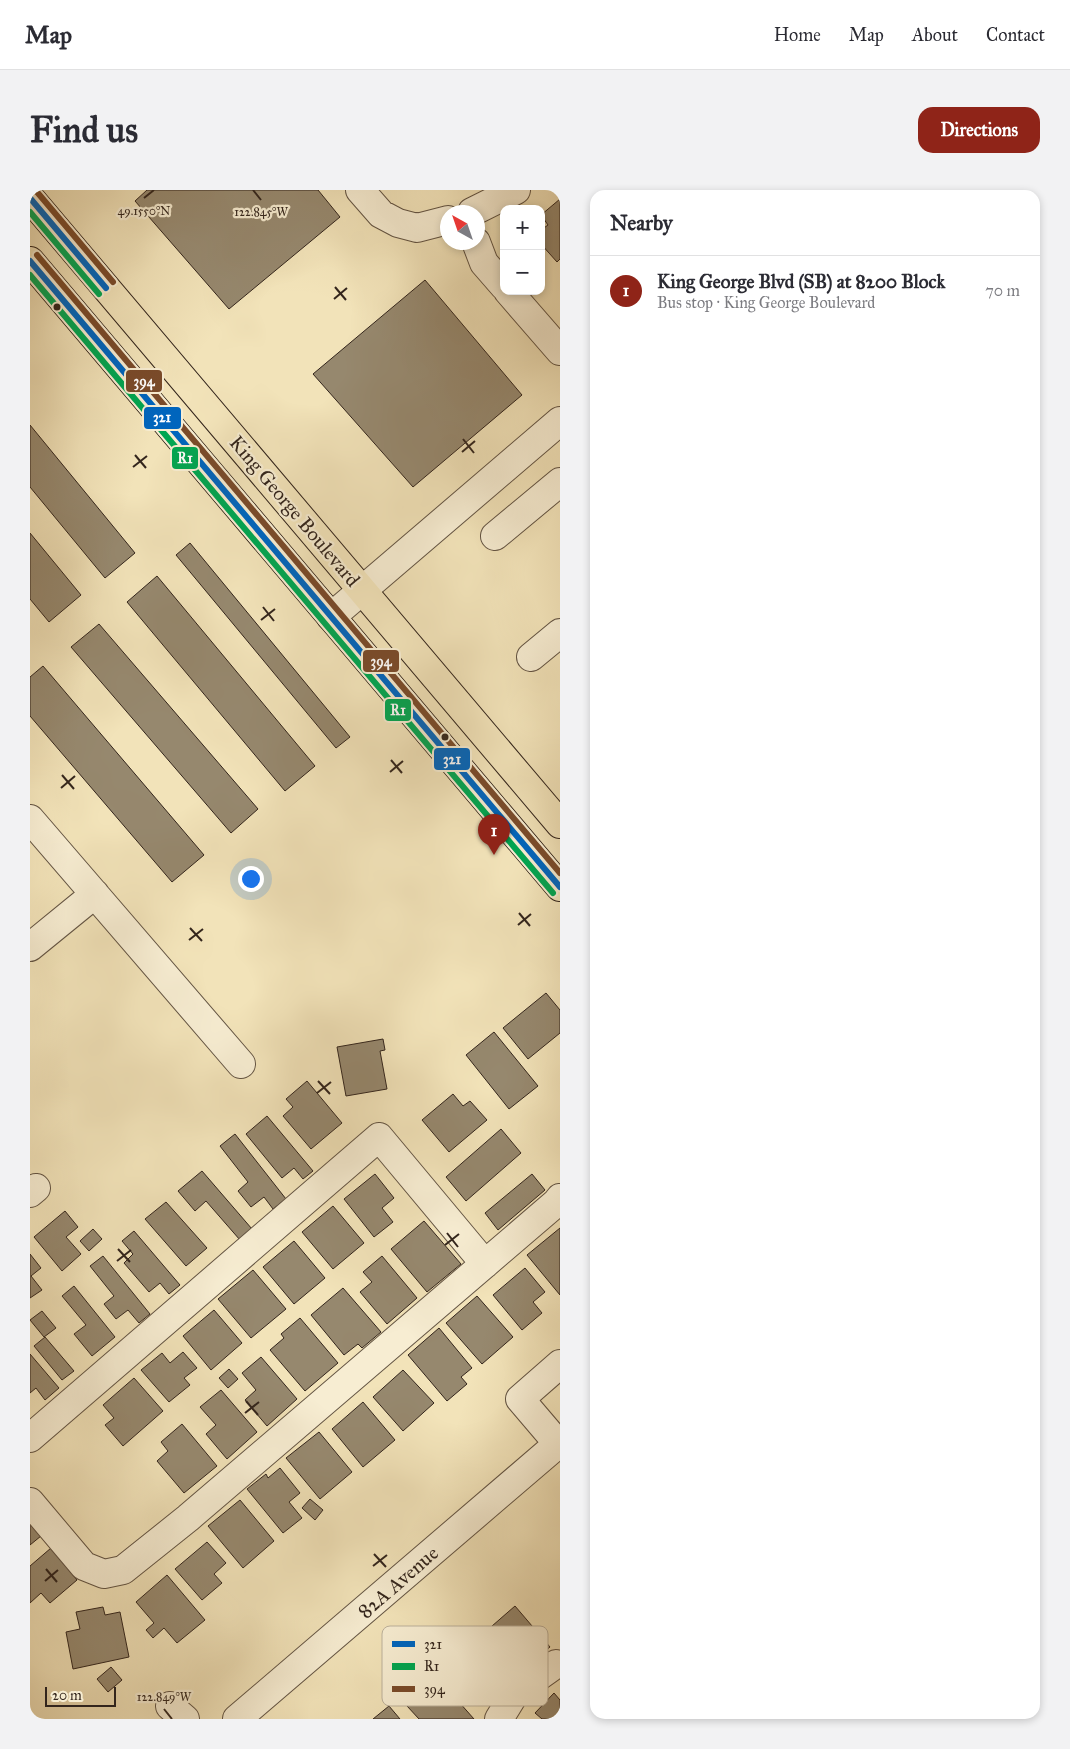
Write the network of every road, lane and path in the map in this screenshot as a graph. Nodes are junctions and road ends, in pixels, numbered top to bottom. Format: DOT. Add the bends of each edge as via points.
graph roads {
  1 [pos="360,190"];
  2 [pos="516,190"];
  3 [pos="30,198"];
  4 [pos="485,206"];
  5 [pos="440,222"];
  6 [pos="479,250"];
  7 [pos="30,261"];
  8 [pos="500,281"];
  9 [pos="511,295"];
  10 [pos="560,351"];
  11 [pos="560,421"];
  12 [pos="560,482"];
  13 [pos="495,536"];
  14 [pos="362,590"];
  15 [pos="330,617"];
  16 [pos="560,633"];
  17 [pos="531,657"];
  18 [pos="30,819"];
  19 [pos="560,824"];
  20 [pos="560,887"];
  21 [pos="95,894"];
  22 [pos="30,947"];
  23 [pos="242,1064"];
  24 [pos="560,1198"];
  25 [pos="485,1264"];
  26 [pos="560,1364"];
  27 [pos="30,1438"];
  28 [pos="559,1445"];
  29 [pos="30,1502"];
  30 [pos="556,1664"];
  31 [pos="548,1670"];
  32 [pos="507,1706"];
  33 [pos="237,1719"];
  34 [pos="499,1719"];
  1 -- 5 [label="street" via="381,214 398,223 417,228"];
  2 -- 4 [label="street"];
  3 -- 14 [label="main road, King George Boulevard"];
  6 -- 8 [label="street" via="484,263"];
  7 -- 15 [label="main road, King George Boulevard"];
  9 -- 10 [label="street"];
  11 -- 14 [label="street"];
  12 -- 13 [label="street"];
  14 -- 15 [label="street"];
  14 -- 19 [label="main road, King George Boulevard"];
  15 -- 20 [label="main road, King George Boulevard"];
  16 -- 17 [label="street"];
  18 -- 21 [label="street"];
  21 -- 22 [label="street"];
  21 -- 23 [label="street"];
  24 -- 25 [label="street"];
  25 -- 27 [label="street" via="380,1137"];
  25 -- 29 [label="street" via="123,1570 104,1574 84,1566"];
  26 -- 28 [label="street, 82A Avenue" via="520,1399"];
  28 -- 33 [label="street, 82A Avenue"];
  30 -- 31 [label="street"];
  32 -- 34 [label="street"];
}
